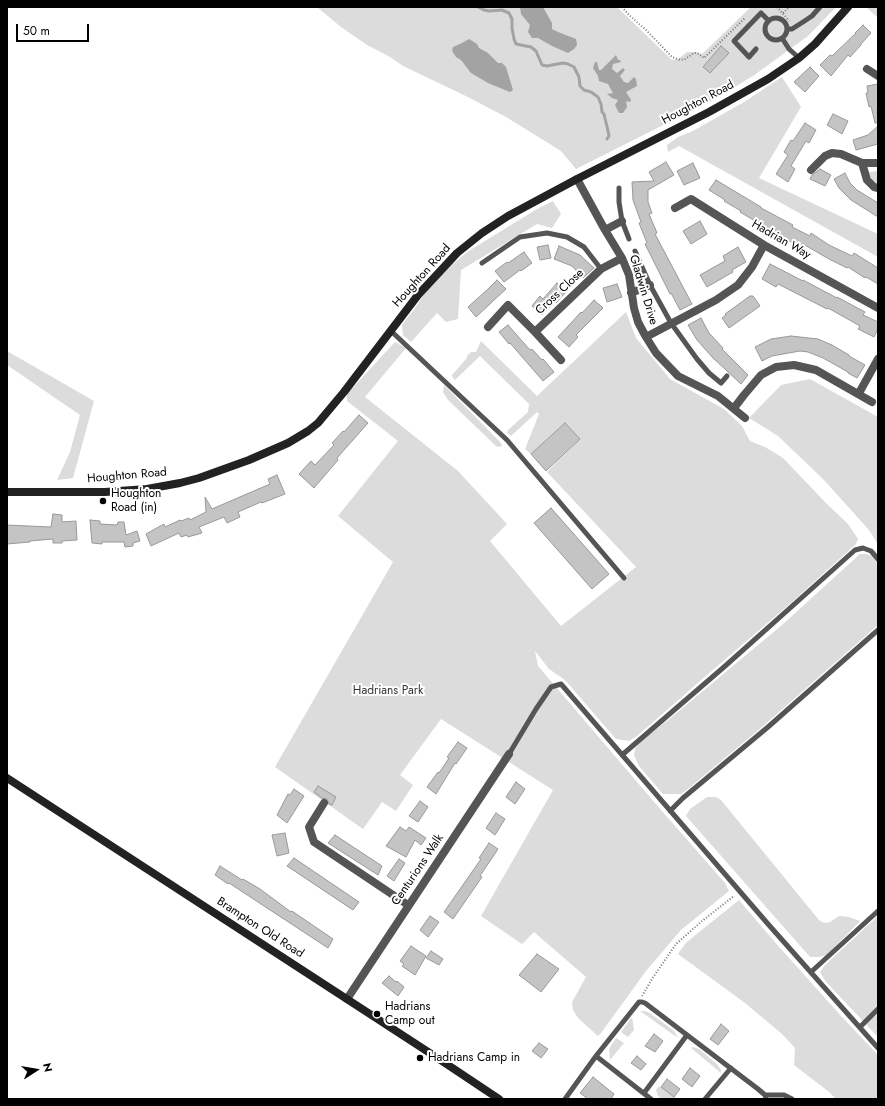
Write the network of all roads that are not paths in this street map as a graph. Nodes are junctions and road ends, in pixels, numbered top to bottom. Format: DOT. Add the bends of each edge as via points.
graph roads {
  1 [pos="820,7"];
  2 [pos="848,7"];
  3 [pos="768,20"];
  4 [pos="789,29"];
  5 [pos="782,38"];
  6 [pos="756,49"];
  7 [pos="799,58"];
  8 [pos="867,69"];
  9 [pos="878,76"];
  10 [pos="878,162"];
  11 [pos="862,163"];
  12 [pos="811,170"];
  13 [pos="577,179"];
  14 [pos="619,188"];
  15 [pos="878,188"];
  16 [pos="674,208"];
  17 [pos="622,221"];
  18 [pos="605,230"];
  19 [pos="629,240"];
  20 [pos="764,245"];
  21 [pos="635,252"];
  22 [pos="622,258"];
  23 [pos="482,263"];
  24 [pos="601,269"];
  25 [pos="650,285"];
  26 [pos="631,293"];
  27 [pos="878,308"];
  28 [pos="671,323"];
  29 [pos="488,327"];
  30 [pos="391,331"];
  31 [pos="535,332"];
  32 [pos="646,337"];
  33 [pos="878,358"];
  34 [pos="561,360"];
  35 [pos="727,376"];
  36 [pos="858,393"];
  37 [pos="875,404"];
  38 [pos="734,408"];
  39 [pos="745,418"];
  40 [pos="7,492"];
  41 [pos="878,559"];
  42 [pos="624,578"];
  43 [pos="878,630"];
  44 [pos="509,754"];
  45 [pos="622,755"];
  46 [pos="7,778"];
  47 [pos="324,803"];
  48 [pos="670,811"];
  49 [pos="408,905"];
  50 [pos="878,911"];
  51 [pos="811,972"];
  52 [pos="347,999"];
  53 [pos="878,1009"];
  54 [pos="860,1027"];
  55 [pos="687,1035"];
  56 [pos="878,1048"];
  57 [pos="596,1056"];
  58 [pos="731,1068"];
  59 [pos="644,1093"];
  60 [pos="765,1097"];
  61 [pos="499,1099"];
  62 [pos="565,1099"];
  63 [pos="651,1099"];
  64 [pos="705,1099"];
  65 [pos="792,1099"];
  1 -- 4 [label="lane" via="812,16"];
  2 -- 7 [label="street, Houghton Road"];
  3 -- 4 [label="lane" via="779,18"];
  3 -- 5 [label="lane" via="764,30 768,36 774,40"];
  3 -- 6 [label="lane" via="761,13 734,41 749,57"];
  4 -- 5 [label="lane"];
  5 -- 7 [label="lane"];
  7 -- 13 [label="street, Houghton Road" via="715,109"];
  8 -- 9 [label="street"];
  10 -- 11 [label="street"];
  11 -- 12 [label="street" via="832,153 824,156"];
  11 -- 15 [label="street" via="867,180"];
  13 -- 18 [label="street, Gladwin Drive"];
  13 -- 30 [label="street, Houghton Road" via="508,216 457,253 418,295"];
  14 -- 17 [label="lane"];
  16 -- 20 [label="street, Hadrian Way" via="691,199"];
  17 -- 18 [label="street"];
  17 -- 19 [label="lane"];
  18 -- 22 [label="street, Gladwin Drive"];
  20 -- 27 [label="street, Hadrian Way"];
  20 -- 28 [label="street" via="738,285 716,300"];
  21 -- 25 [label="lane"];
  22 -- 24 [label="street, Cross Close"];
  22 -- 26 [label="street, Gladwin Drive" via="629,275"];
  23 -- 24 [label="lane, Cross Close" via="520,237 547,233 567,238 584,247"];
  24 -- 31 [label="street, Cross Close"];
  25 -- 26 [label="street"];
  25 -- 28 [label="lane"];
  26 -- 32 [label="street, Gladwin Drive" via="638,322"];
  28 -- 32 [label="street"];
  28 -- 35 [label="lane" via="709,373 721,383"];
  29 -- 31 [label="street" via="508,305"];
  30 -- 40 [label="street, Houghton Road" via="318,423 288,443 249,460 199,478 147,489 105,492"];
  30 -- 42 [label="lane" via="507,440"];
  31 -- 34 [label="street"];
  32 -- 38 [label="street, Gladwin Drive" via="656,353 678,376 718,396"];
  33 -- 36 [label="street"];
  36 -- 37 [label="street"];
  36 -- 38 [label="street" via="816,370 794,365 776,368 761,375"];
  38 -- 39 [label="street, Gladwin Drive"];
  41 -- 45 [label="lane" via="863,548 855,550"];
  43 -- 48 [label="lane"];
  44 -- 45 [label="lane" via="551,687 561,684"];
  44 -- 49 [label="street, Centurions Walk"];
  45 -- 48 [label="lane"];
  46 -- 52 [label="street, Brampton Old Road"];
  47 -- 49 [label="street" via="309,827 314,842"];
  48 -- 51 [label="lane"];
  49 -- 52 [label="street, Centurions Walk"];
  50 -- 51 [label="lane"];
  51 -- 54 [label="lane"];
  52 -- 61 [label="street, Brampton Old Road"];
  53 -- 54 [label="lane"];
  54 -- 56 [label="lane"];
  55 -- 57 [label="lane" via="645,1003 639,1002"];
  55 -- 58 [label="lane"];
  55 -- 59 [label="lane"];
  57 -- 59 [label="lane"];
  57 -- 62 [label="lane"];
  58 -- 60 [label="lane"];
  58 -- 64 [label="lane"];
  59 -- 63 [label="lane"];
  60 -- 65 [label="lane" via="784,1095"];
}
